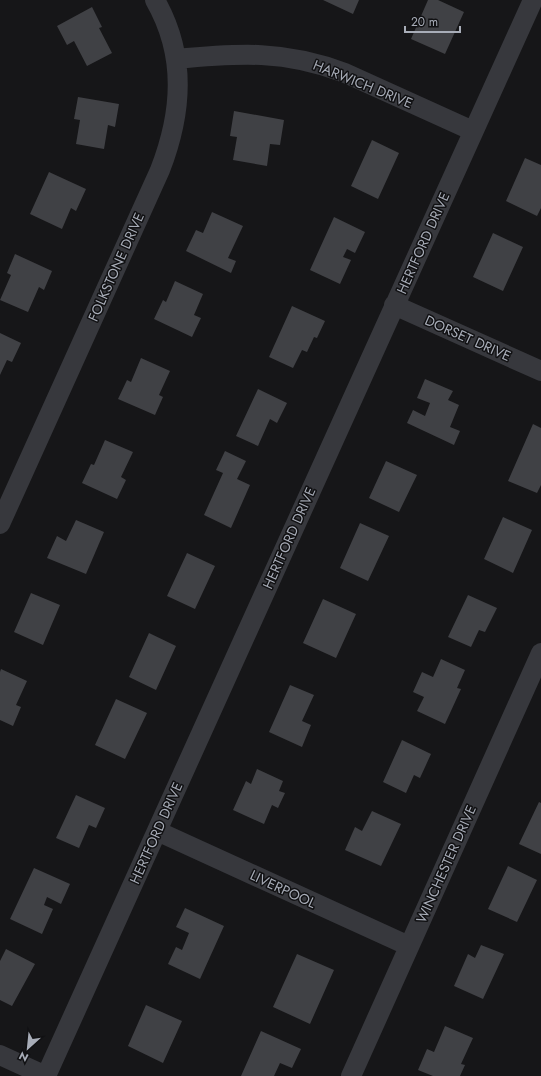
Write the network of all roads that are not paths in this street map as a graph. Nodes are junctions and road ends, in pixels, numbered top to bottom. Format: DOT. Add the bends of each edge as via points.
graph roads {
  1 [pos="155,0"];
  2 [pos="533,0"];
  3 [pos="176,59"];
  4 [pos="473,131"];
  5 [pos="394,305"];
  6 [pos="541,371"];
  7 [pos="0,524"];
  8 [pos="541,653"];
  9 [pos="157,831"];
  10 [pos="409,946"];
  11 [pos="0,1056"];
  12 [pos="46,1076"];
  13 [pos="351,1076"];
  1 -- 3 [label="street, FOLKSTONE DRIVE" via="171,38"];
  2 -- 4 [label="street, HERTFORD DRIVE"];
  3 -- 4 [label="street, HARWICH DRIVE" via="257,54 323,65"];
  3 -- 7 [label="street, FOLKSTONE DRIVE" via="175,121 160,170"];
  4 -- 5 [label="street, HERTFORD DRIVE"];
  5 -- 6 [label="street, DORSET DRIVE"];
  5 -- 9 [label="street, HERTFORD DRIVE"];
  8 -- 10 [label="street, WINCHESTER DRIVE"];
  9 -- 10 [label="street, LIVERPOOL"];
  9 -- 12 [label="street, HERTFORD DRIVE"];
  10 -- 13 [label="street, WINCHESTER DRIVE"];
  11 -- 12 [label="street"];
}
